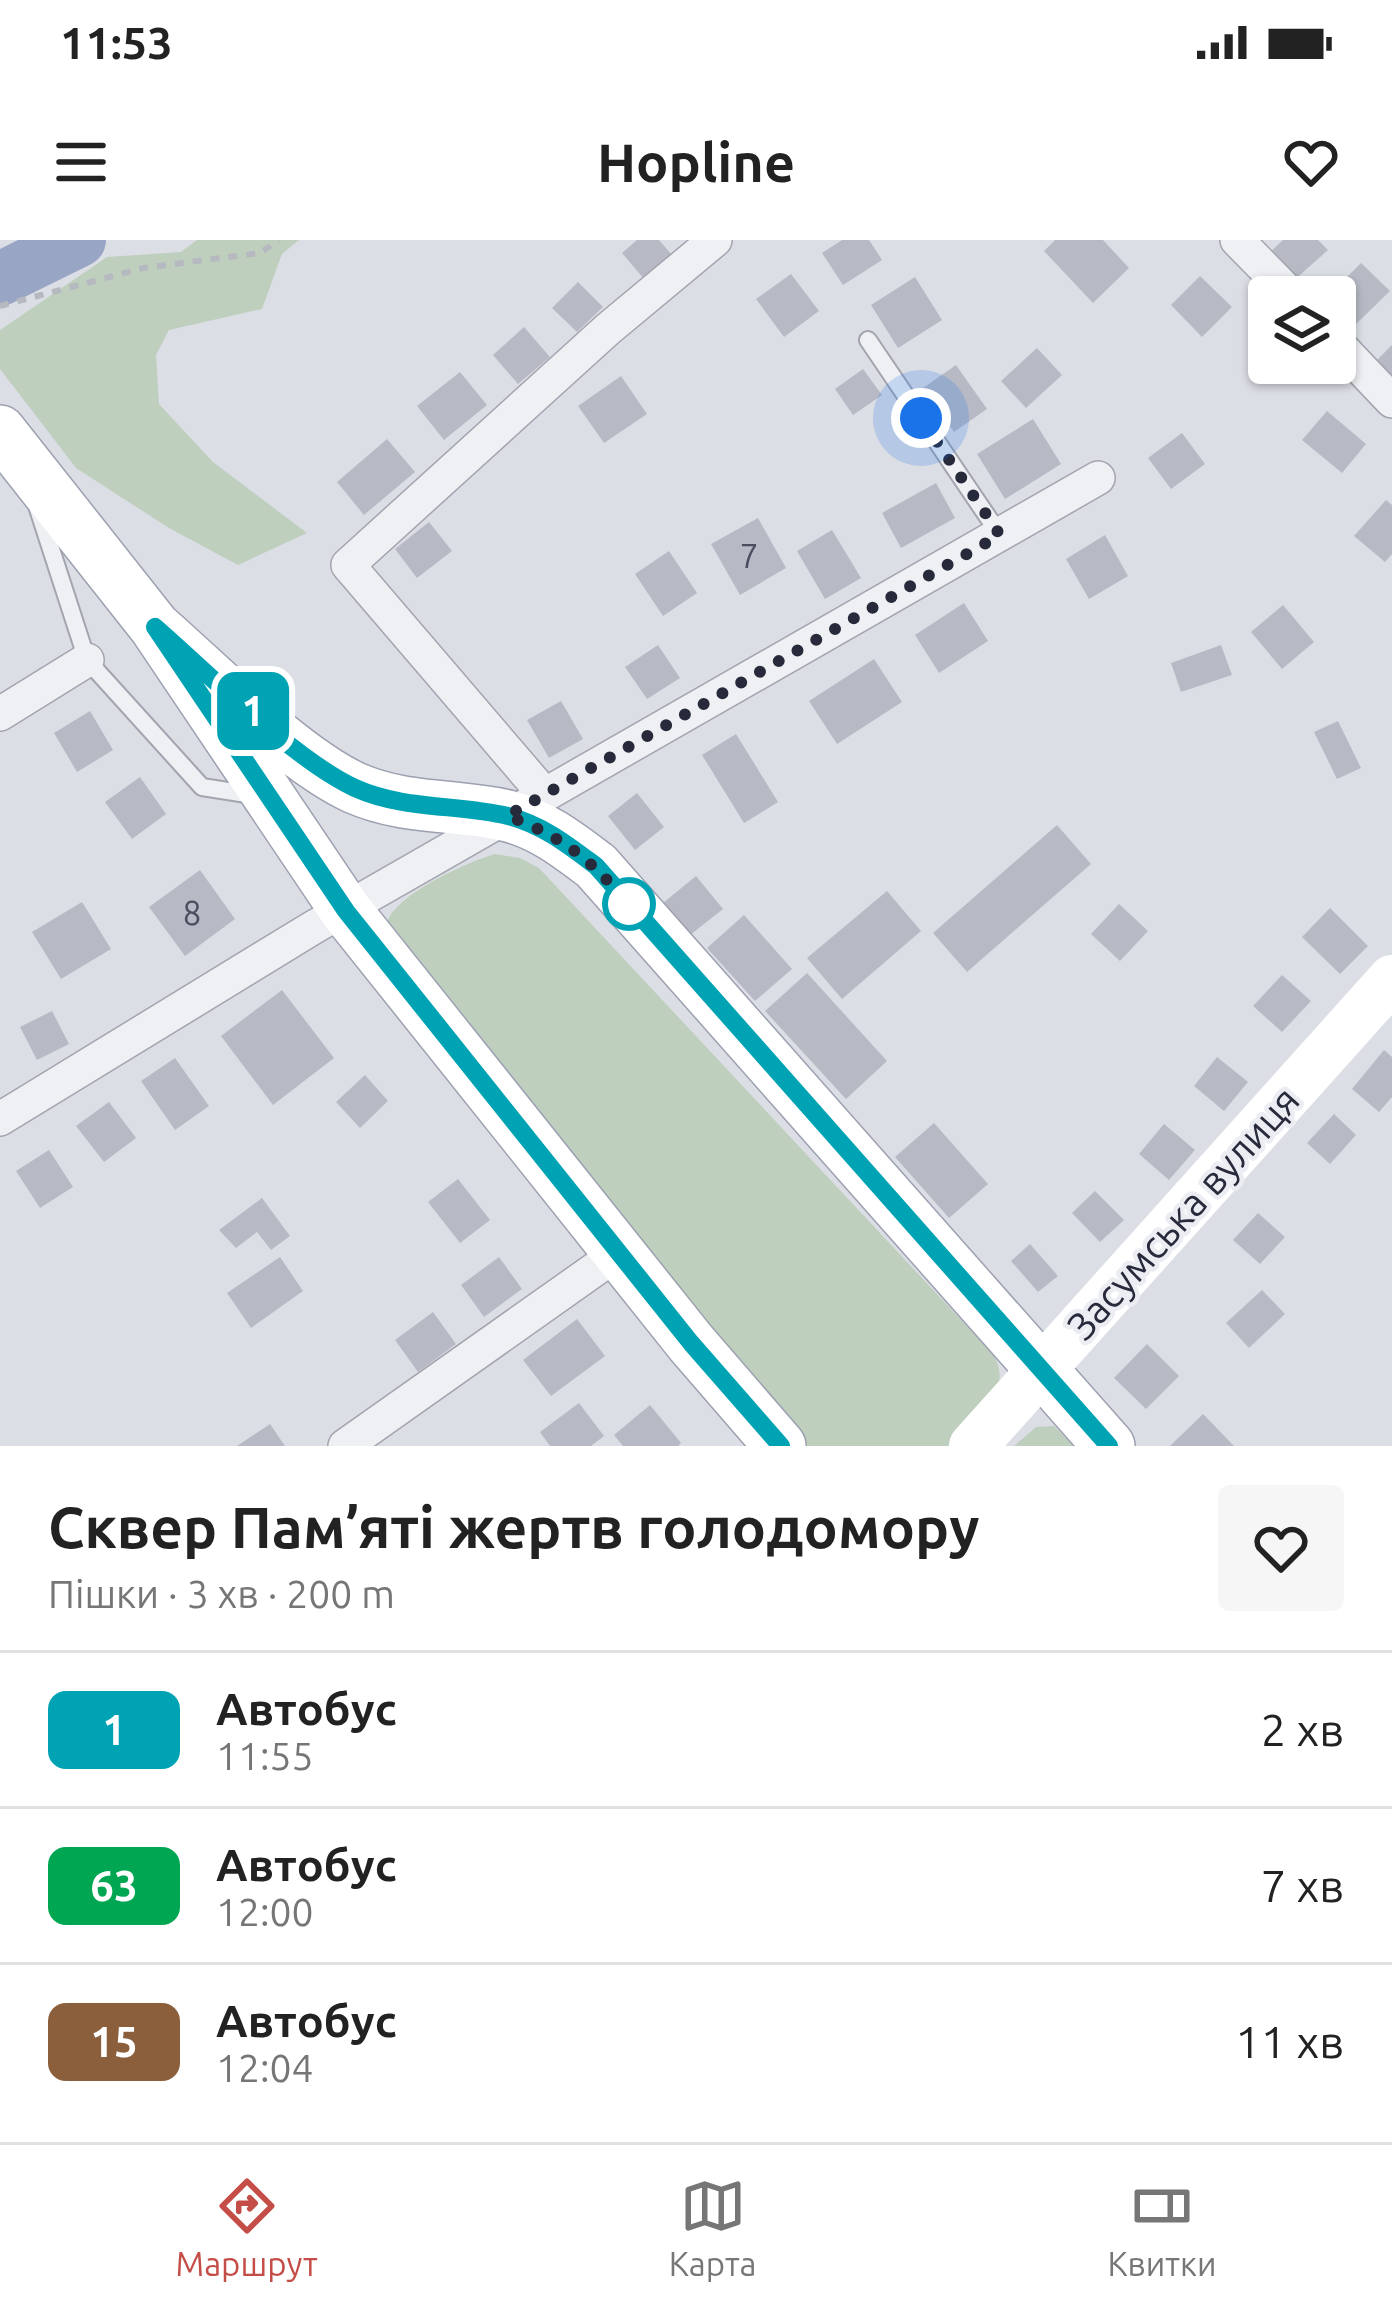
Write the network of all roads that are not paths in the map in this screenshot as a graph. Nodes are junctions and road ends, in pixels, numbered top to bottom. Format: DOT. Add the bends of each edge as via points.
graph roads {
  1 [pos="715,240"];
  2 [pos="1237,240"];
  3 [pos="1272,276"];
  4 [pos="868,340"];
  5 [pos="1356,363"];
  6 [pos="1392,401"];
  7 [pos="12,447"];
  8 [pos="1098,478"];
  9 [pos="1000,535"];
  10 [pos="155,627"];
  11 [pos="87,660"];
  12 [pos="0,714"];
  13 [pos="269,797"];
  14 [pos="526,805"];
  15 [pos="346,911"];
  16 [pos="1392,979"];
  17 [pos="0,1119"];
  18 [pos="619,1252"];
  19 [pos="1042,1372"];
  20 [pos="345,1446"];
  21 [pos="780,1446"];
  22 [pos="973,1446"];
  23 [pos="1109,1446"];
  1 -- 14 [label="street" via="348,565"];
  2 -- 3 [label="street"];
  4 -- 9 [label="lane"];
  5 -- 6 [label="street"];
  7 -- 10 [label="main road"];
  7 -- 11 [label="lane"];
  8 -- 9 [label="street"];
  9 -- 14 [label="street"];
  10 -- 13 [label="main road"];
  10 -- 14 [label="main road" via="356,788 429,809"];
  11 -- 12 [label="street"];
  11 -- 13 [label="lane" via="202,787"];
  13 -- 15 [label="main road"];
  14 -- 15 [label="street"];
  14 -- 19 [label="main road" via="596,866"];
  15 -- 17 [label="street"];
  15 -- 18 [label="main road"];
  16 -- 19 [label="street, Засумська вулиця"];
  18 -- 20 [label="street"];
  18 -- 21 [label="main road"];
  19 -- 22 [label="street, Засумська вулиця"];
  19 -- 23 [label="main road"];
}
